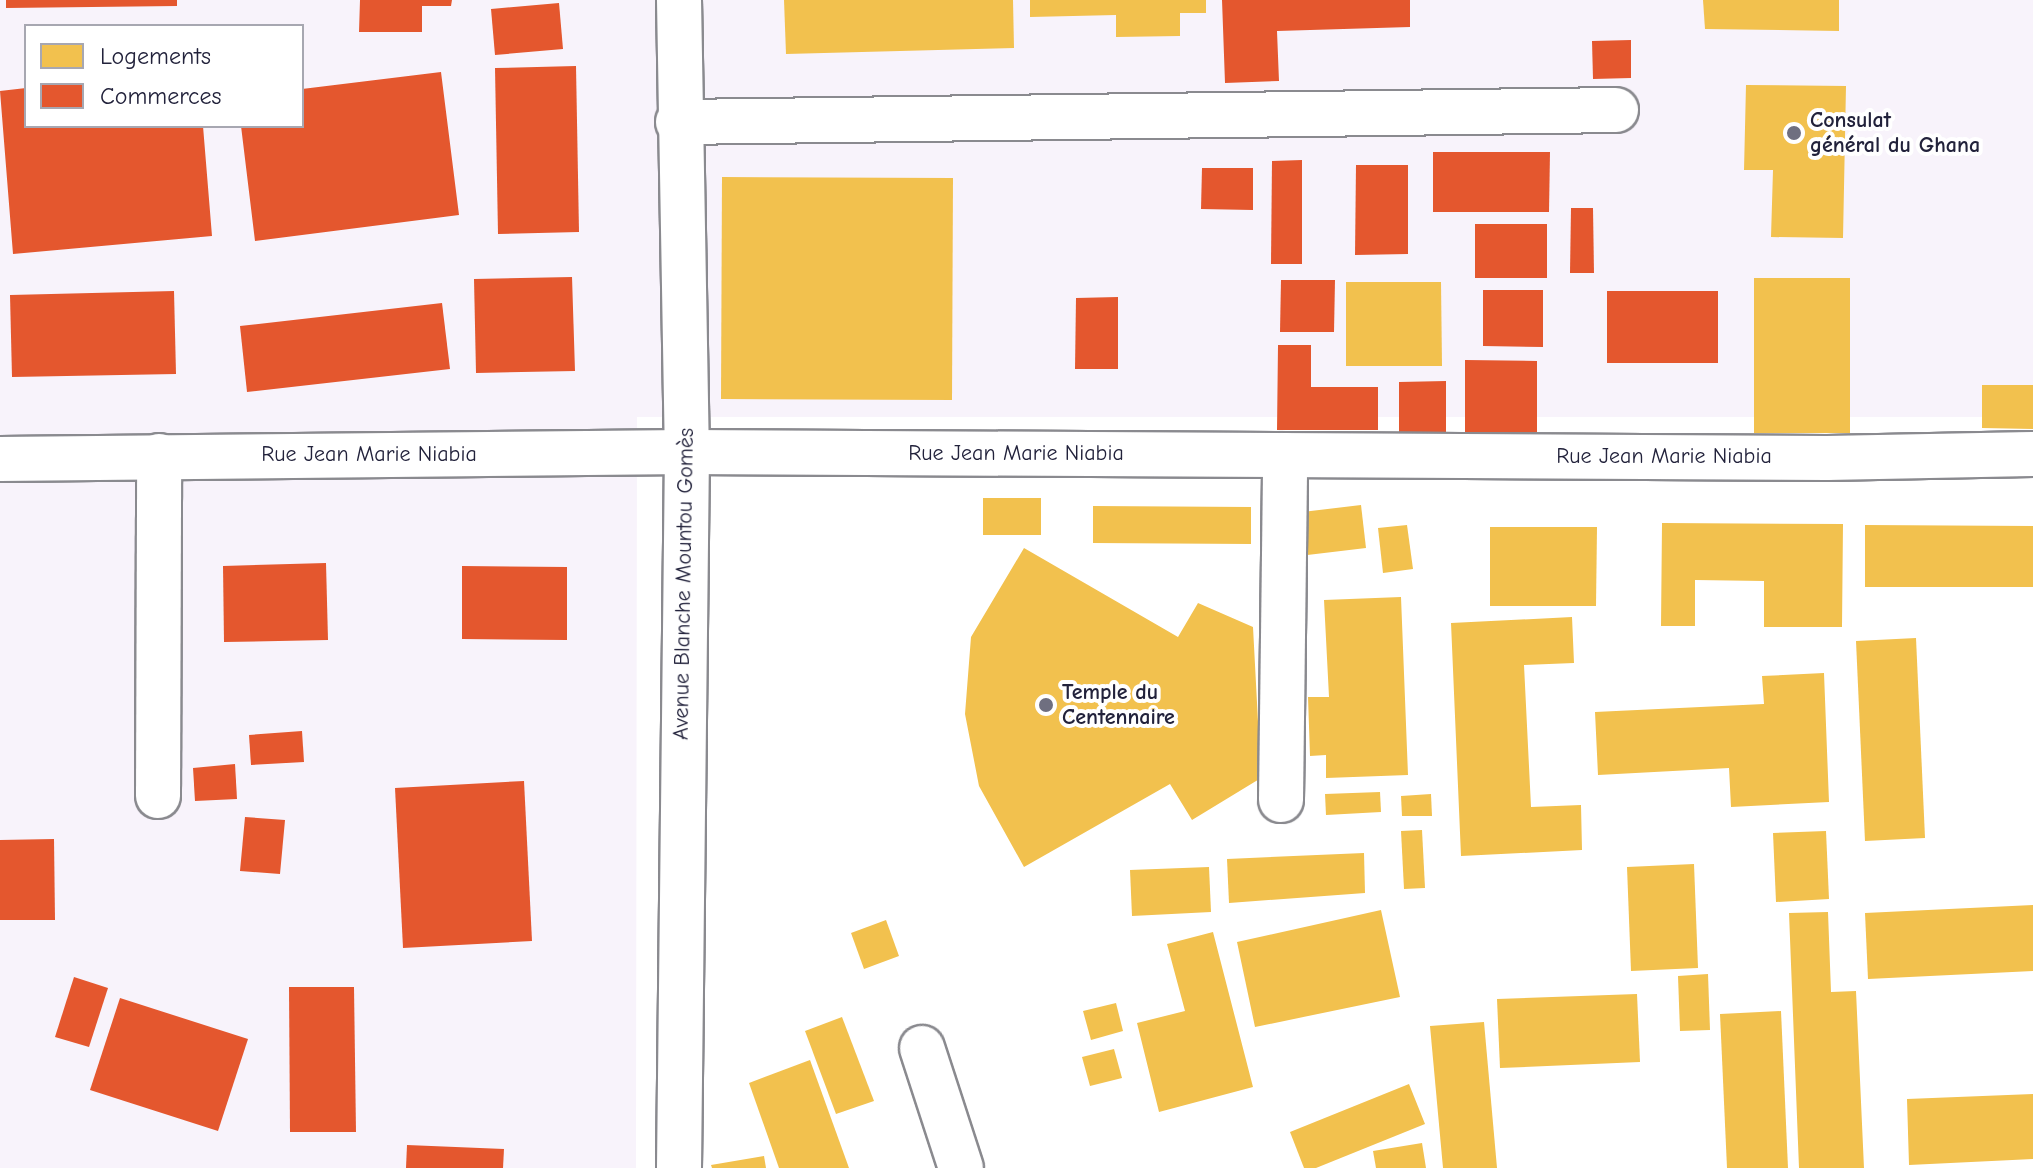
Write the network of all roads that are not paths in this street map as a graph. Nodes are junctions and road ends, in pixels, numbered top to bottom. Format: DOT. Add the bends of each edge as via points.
graph roads {
  1 [pos="679,0"];
  2 [pos="1616,110"];
  3 [pos="678,122"];
  4 [pos="687,452"];
  5 [pos="2033,454"];
  6 [pos="1285,455"];
  7 [pos="159,456"];
  8 [pos="0,459"];
  9 [pos="158,796"];
  10 [pos="1281,800"];
  11 [pos="922,1048"];
  12 [pos="679,1168"];
  13 [pos="961,1168"];
  1 -- 3 [label="street, Avenue Blanche Mountou Gomès"];
  2 -- 3 [label="street"];
  3 -- 4 [label="street, Avenue Blanche Mountou Gomès"];
  4 -- 6 [label="street, Rue Jean Marie Niabia"];
  4 -- 7 [label="street, Rue Jean Marie Niabia"];
  4 -- 12 [label="street, Avenue Blanche Mountou Gomès"];
  5 -- 6 [label="street, Rue Jean Marie Niabia"];
  6 -- 10 [label="street"];
  7 -- 8 [label="street, Rue Jean Marie Niabia"];
  7 -- 9 [label="street"];
  11 -- 13 [label="street"];
}
